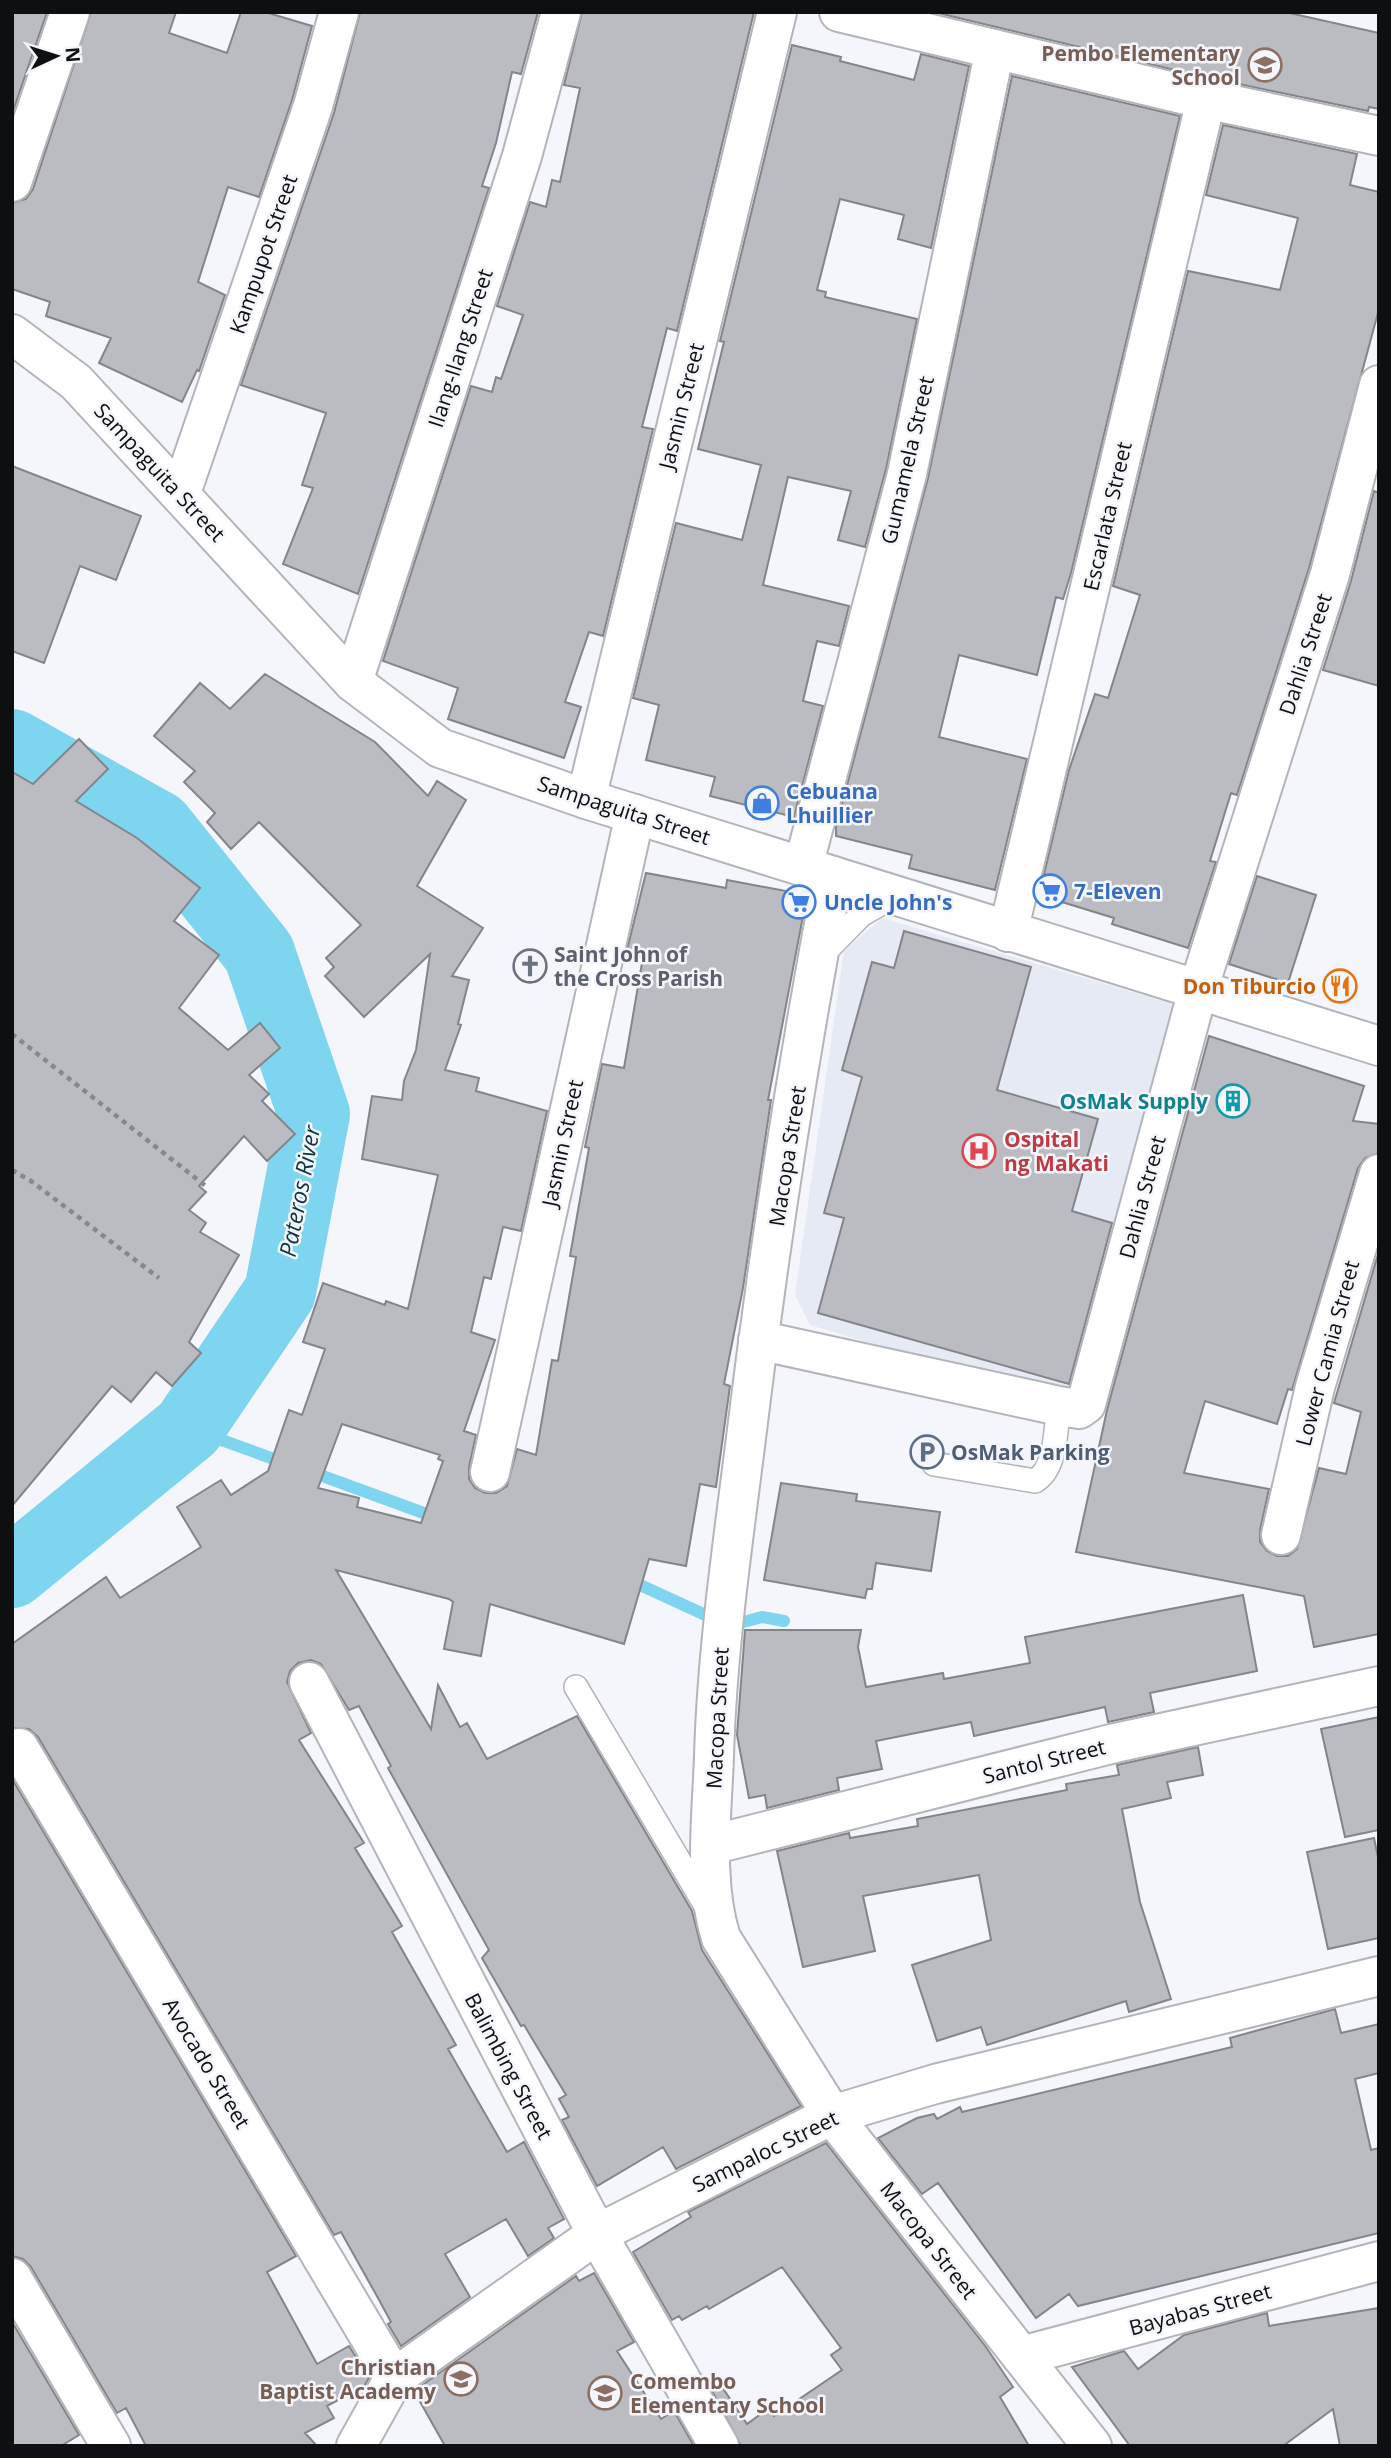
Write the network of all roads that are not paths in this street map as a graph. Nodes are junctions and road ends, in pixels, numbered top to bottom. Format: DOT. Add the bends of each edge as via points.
graph roads {
  1 [pos="70,12"];
  2 [pos="339,12"];
  3 [pos="561,12"];
  4 [pos="777,12"];
  5 [pos="839,12"];
  6 [pos="995,49"];
  7 [pos="1206,100"];
  8 [pos="1379,136"];
  9 [pos="12,182"];
  10 [pos="12,334"];
  11 [pos="1379,385"];
  12 [pos="181,493"];
  13 [pos="353,682"];
  14 [pos="586,799"];
  15 [pos="635,814"];
  16 [pos="818,871"];
  17 [pos="895,895"];
  18 [pos="1008,932"];
  19 [pos="817,960"];
  20 [pos="1198,990"];
  21 [pos="1379,1046"];
  22 [pos="1379,1174"];
  23 [pos="758,1340"];
  24 [pos="1059,1406"];
  25 [pos="934,1464"];
  26 [pos="490,1472"];
  27 [pos="1281,1535"];
  28 [pos="309,1682"];
  29 [pos="1379,1686"];
  30 [pos="576,1687"];
  31 [pos="19,1748"];
  32 [pos="711,1845"];
  33 [pos="715,1920"];
  34 [pos="1379,1976"];
  35 [pos="832,2115"];
  36 [pos="597,2234"];
  37 [pos="1379,2261"];
  38 [pos="12,2278"];
  39 [pos="1021,2356"];
  40 [pos="394,2378"];
  41 [pos="111,2446"];
  42 [pos="356,2446"];
  43 [pos="719,2446"];
  44 [pos="1092,2446"];
  1 -- 9 [label="street"];
  2 -- 12 [label="street, Kampupot Street" via="313,106"];
  3 -- 13 [label="street, Ilang-Ilang Street" via="522,156"];
  4 -- 14 [label="street, Jasmin Street"];
  5 -- 6 [label="street"];
  6 -- 7 [label="street"];
  6 -- 16 [label="street, Gumamela Street"];
  7 -- 8 [label="street"];
  7 -- 18 [label="street, Escarlata Street"];
  10 -- 12 [label="street, Sampaguita Street" via="76,382"];
  11 -- 20 [label="street, Dahlia Street" via="1330,574"];
  12 -- 13 [label="street, Sampaguita Street"];
  13 -- 14 [label="street, Sampaguita Street" via="440,748"];
  14 -- 15 [label="street, Sampaguita Street"];
  15 -- 16 [label="street, Sampaguita Street"];
  15 -- 26 [label="street, Jasmin Street"];
  16 -- 17 [label="street, Sampaguita Street"];
  16 -- 19 [label="street, Macopa Street"];
  17 -- 18 [label="street, Sampaguita Street"];
  17 -- 19 [label="lane" via="861,915"];
  18 -- 20 [label="street, Sampaguita Street"];
  19 -- 23 [label="street, Macopa Street"];
  20 -- 21 [label="street, Sampaguita Street"];
  20 -- 24 [label="street, Dahlia Street" via="1086,1404 1079,1409"];
  22 -- 27 [label="street, Lower Camia Street" via="1315,1387"];
  23 -- 24 [label="street, Dahlia Street"];
  23 -- 32 [label="street, Macopa Street" via="716,1697"];
  24 -- 25 [label="lane" via="1051,1461 1045,1476 1035,1482"];
  28 -- 36 [label="street, Balimbing Street"];
  29 -- 32 [label="street, Santol Street" via="1115,1743"];
  30 -- 33 [label="lane"];
  31 -- 40 [label="street, Avocado Street"];
  32 -- 33 [label="street, Macopa Street"];
  33 -- 35 [label="street, Macopa Street" via="721,1938"];
  34 -- 35 [label="street, Sampaloc Street" via="934,2084"];
  35 -- 36 [label="street, Sampaloc Street"];
  35 -- 39 [label="street, Macopa Street"];
  36 -- 40 [label="street, Sampaloc Street"];
  36 -- 43 [label="street, Balimbing Street"];
  37 -- 39 [label="street, Bayabas Street"];
  38 -- 41 [label="street"];
  39 -- 44 [label="street, Macopa Street"];
  40 -- 42 [label="street, Sampaloc Street"];
}
